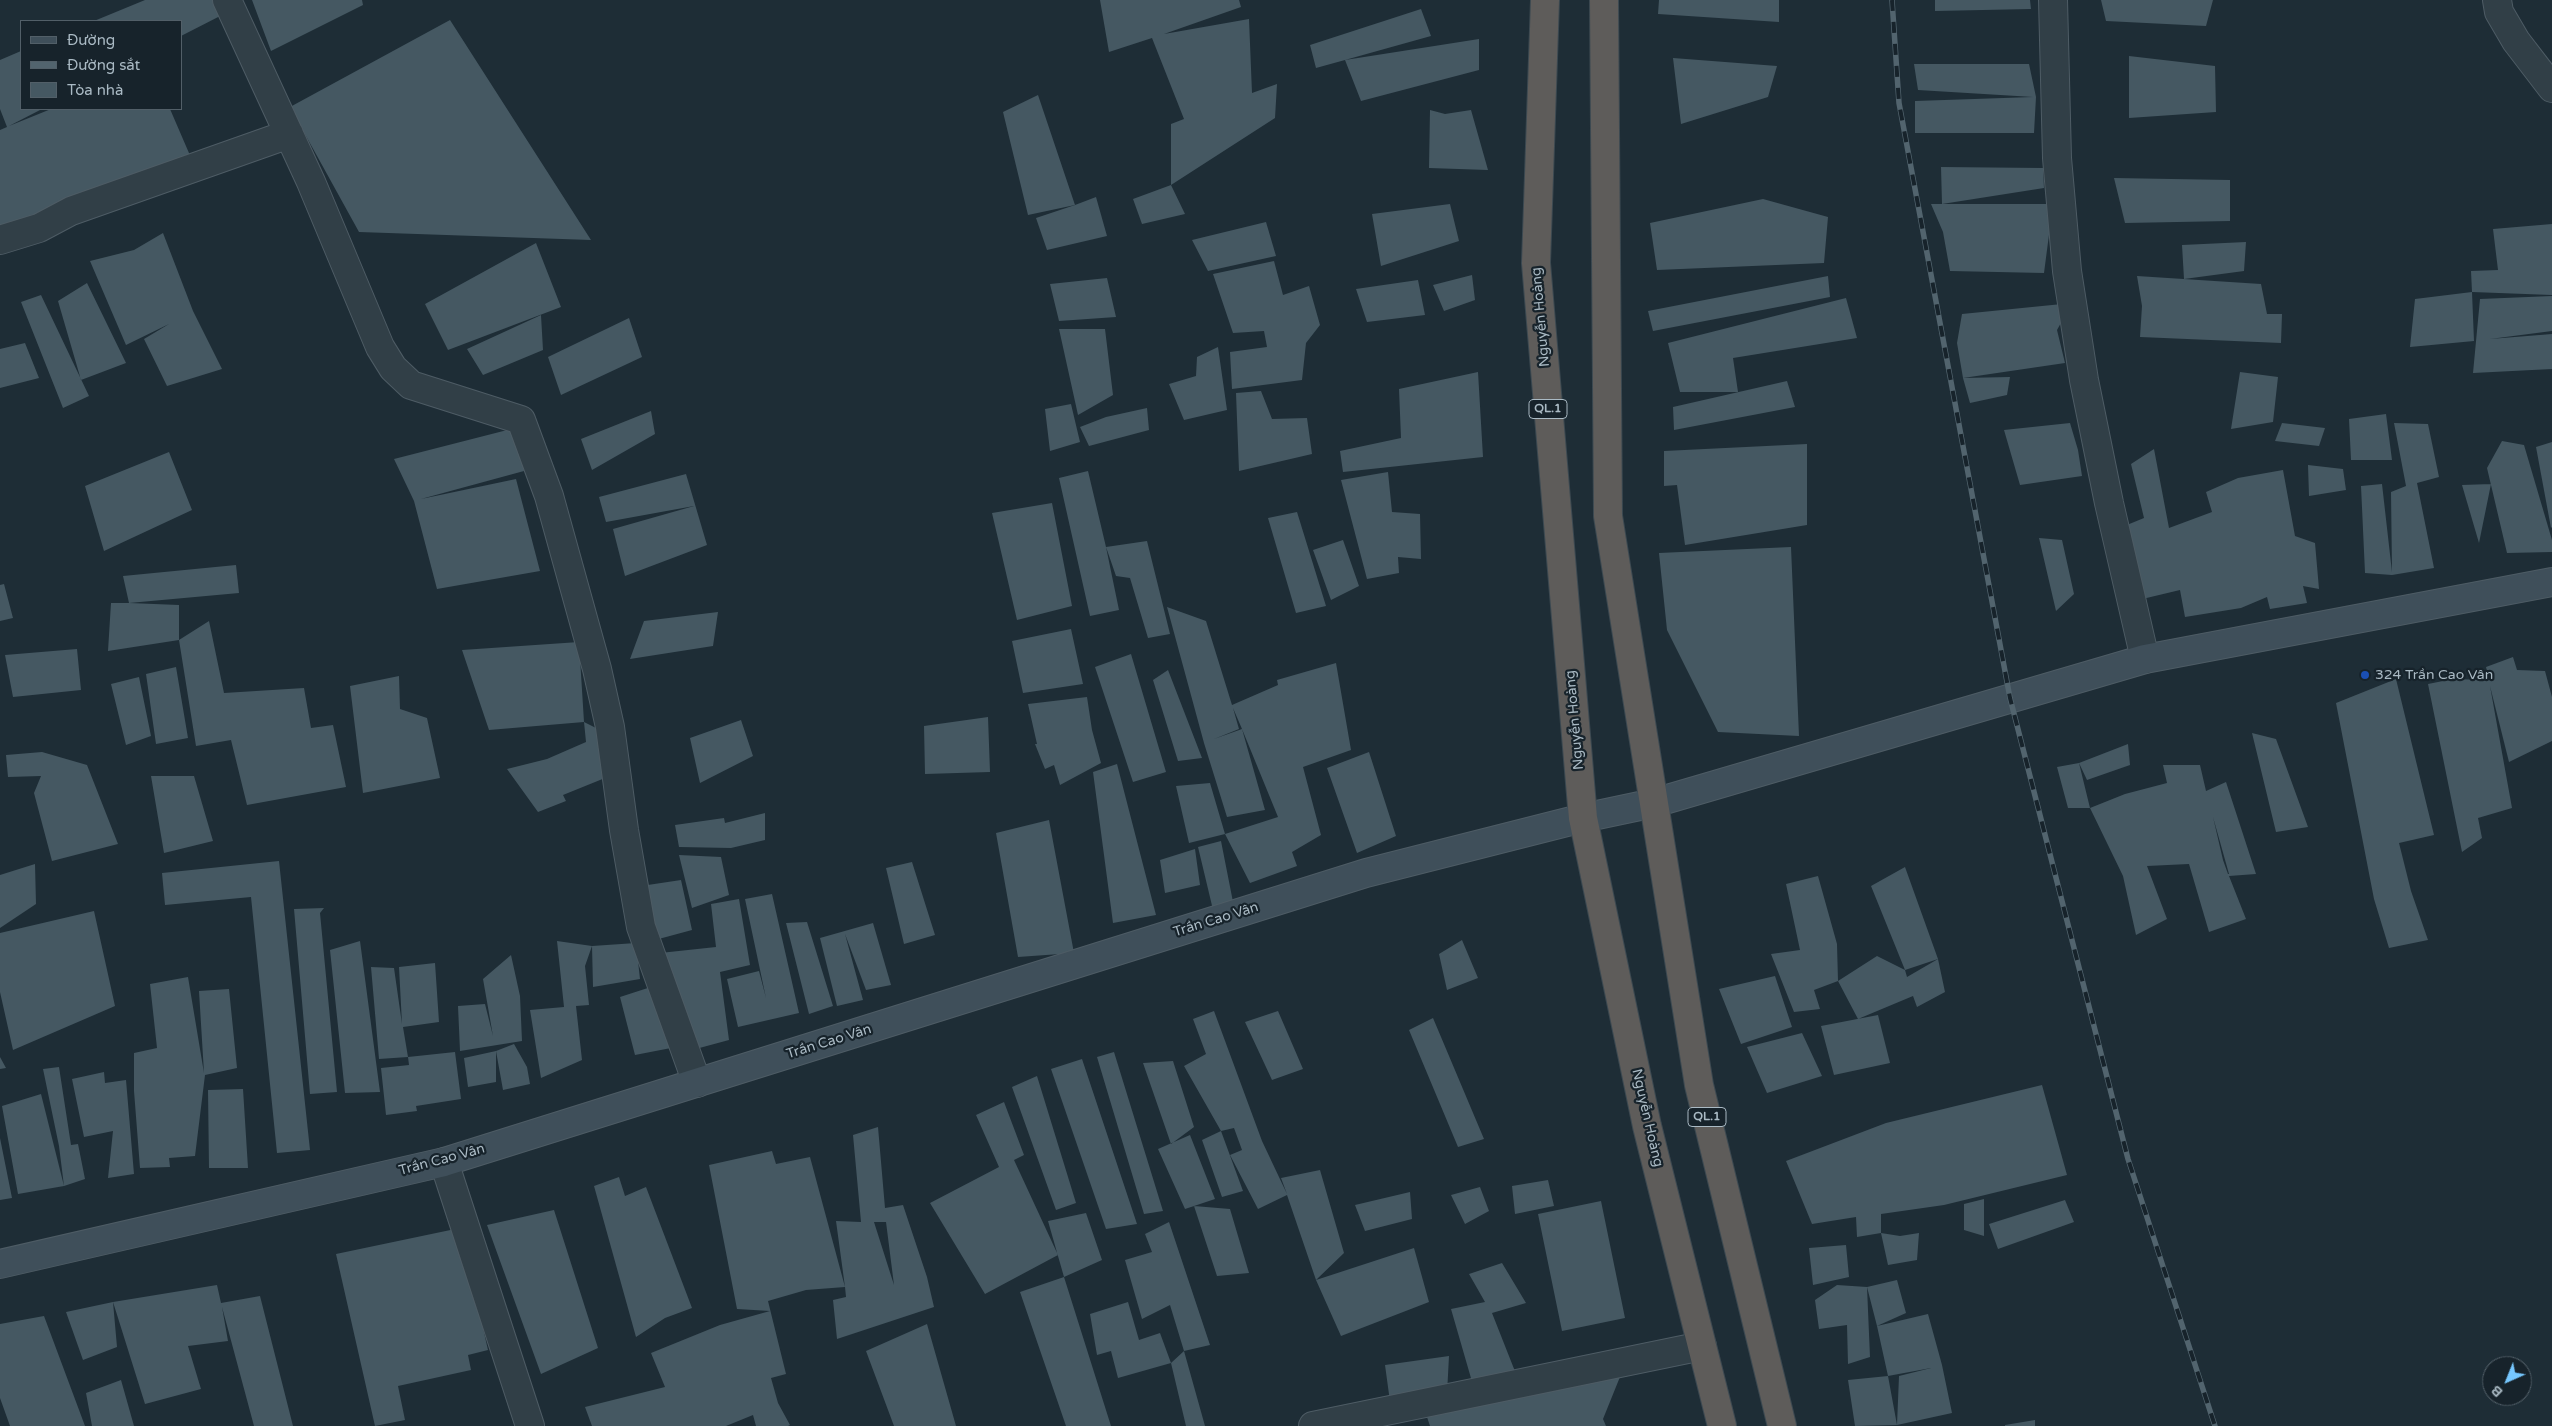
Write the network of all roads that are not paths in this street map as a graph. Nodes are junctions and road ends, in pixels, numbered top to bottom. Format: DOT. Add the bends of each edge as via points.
graph roads {
  1 [pos="227,0"];
  2 [pos="1545,0"];
  3 [pos="1604,0"];
  4 [pos="2053,0"];
  5 [pos="2497,0"];
  6 [pos="2552,88"];
  7 [pos="289,134"];
  8 [pos="0,240"];
  9 [pos="2552,582"];
  10 [pos="2146,658"];
  11 [pos="1654,803"];
  12 [pos="1583,818"];
  13 [pos="697,1083"];
  14 [pos="444,1162"];
  15 [pos="0,1264"];
  16 [pos="1702,1346"];
  17 [pos="530,1426"];
  18 [pos="1313,1426"];
  19 [pos="1722,1426"];
  20 [pos="1782,1426"];
  1 -- 7 [label="street"];
  2 -- 12 [label="highway, Nguyễn Hoàng / QL.1" via="1536,263"];
  3 -- 11 [label="highway, QL.1" via="1608,516"];
  4 -- 10 [label="street" via="2057,158 2067,271 2109,503"];
  5 -- 6 [label="street" via="2499,12 2516,41"];
  7 -- 8 [label="street" via="71,211 39,228"];
  7 -- 13 [label="street" via="380,347 393,368 411,385 521,420 549,496 597,669 610,727 641,927"];
  9 -- 10 [label="main road, Trần Cao Vân"];
  10 -- 11 [label="main road, Trần Cao Vân"];
  11 -- 12 [label="main road, Trần Cao Vân"];
  11 -- 20 [label="highway, QL.1" via="1699,1085"];
  12 -- 13 [label="main road, Trần Cao Vân" via="1366,873"];
  12 -- 16 [label="highway, Nguyễn Hoàng / QL.1" via="1647,1126"];
  13 -- 14 [label="main road, Trần Cao Vân"];
  14 -- 15 [label="main road, Trần Cao Vân"];
  14 -- 17 [label="street"];
  16 -- 18 [label="street"];
  16 -- 19 [label="highway, Nguyễn Hoàng / QL.1"];
}
